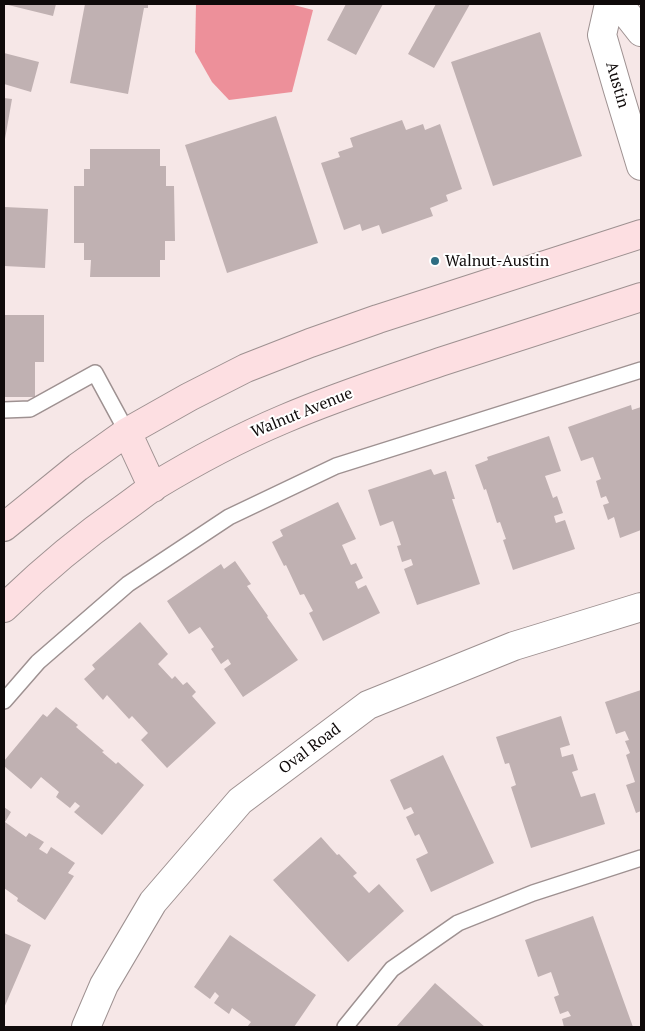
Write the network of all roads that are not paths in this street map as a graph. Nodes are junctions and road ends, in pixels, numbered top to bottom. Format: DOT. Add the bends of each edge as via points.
graph roads {
  1 [pos="609,4"];
  2 [pos="619,4"];
  3 [pos="641,32"];
  4 [pos="641,166"];
  5 [pos="641,234"];
  6 [pos="641,297"];
  7 [pos="641,370"];
  8 [pos="4,410"];
  9 [pos="127,432"];
  10 [pos="153,488"];
  11 [pos="4,527"];
  12 [pos="641,607"];
  13 [pos="4,608"];
  14 [pos="4,701"];
  15 [pos="641,858"];
  16 [pos="86,1027"];
  17 [pos="345,1027"];
  1 -- 4 [label="street, Austin" via="602,35"];
  2 -- 3 [label="street"];
  5 -- 9 [label="main road" via="310,343 246,368"];
  6 -- 10 [label="main road, Walnut Avenue" via="318,405 235,442"];
  7 -- 14 [label="lane" via="336,466 230,517 128,584 38,662"];
  8 -- 9 [label="lane" via="30,409 95,373"];
  9 -- 10 [label="main road"];
  9 -- 11 [label="main road"];
  10 -- 13 [label="main road, Walnut Avenue" via="68,550"];
  12 -- 16 [label="street, Oval Road" via="514,646 368,705 240,801 153,902 104,985"];
  15 -- 17 [label="lane" via="534,893 458,923 392,969"];
}
